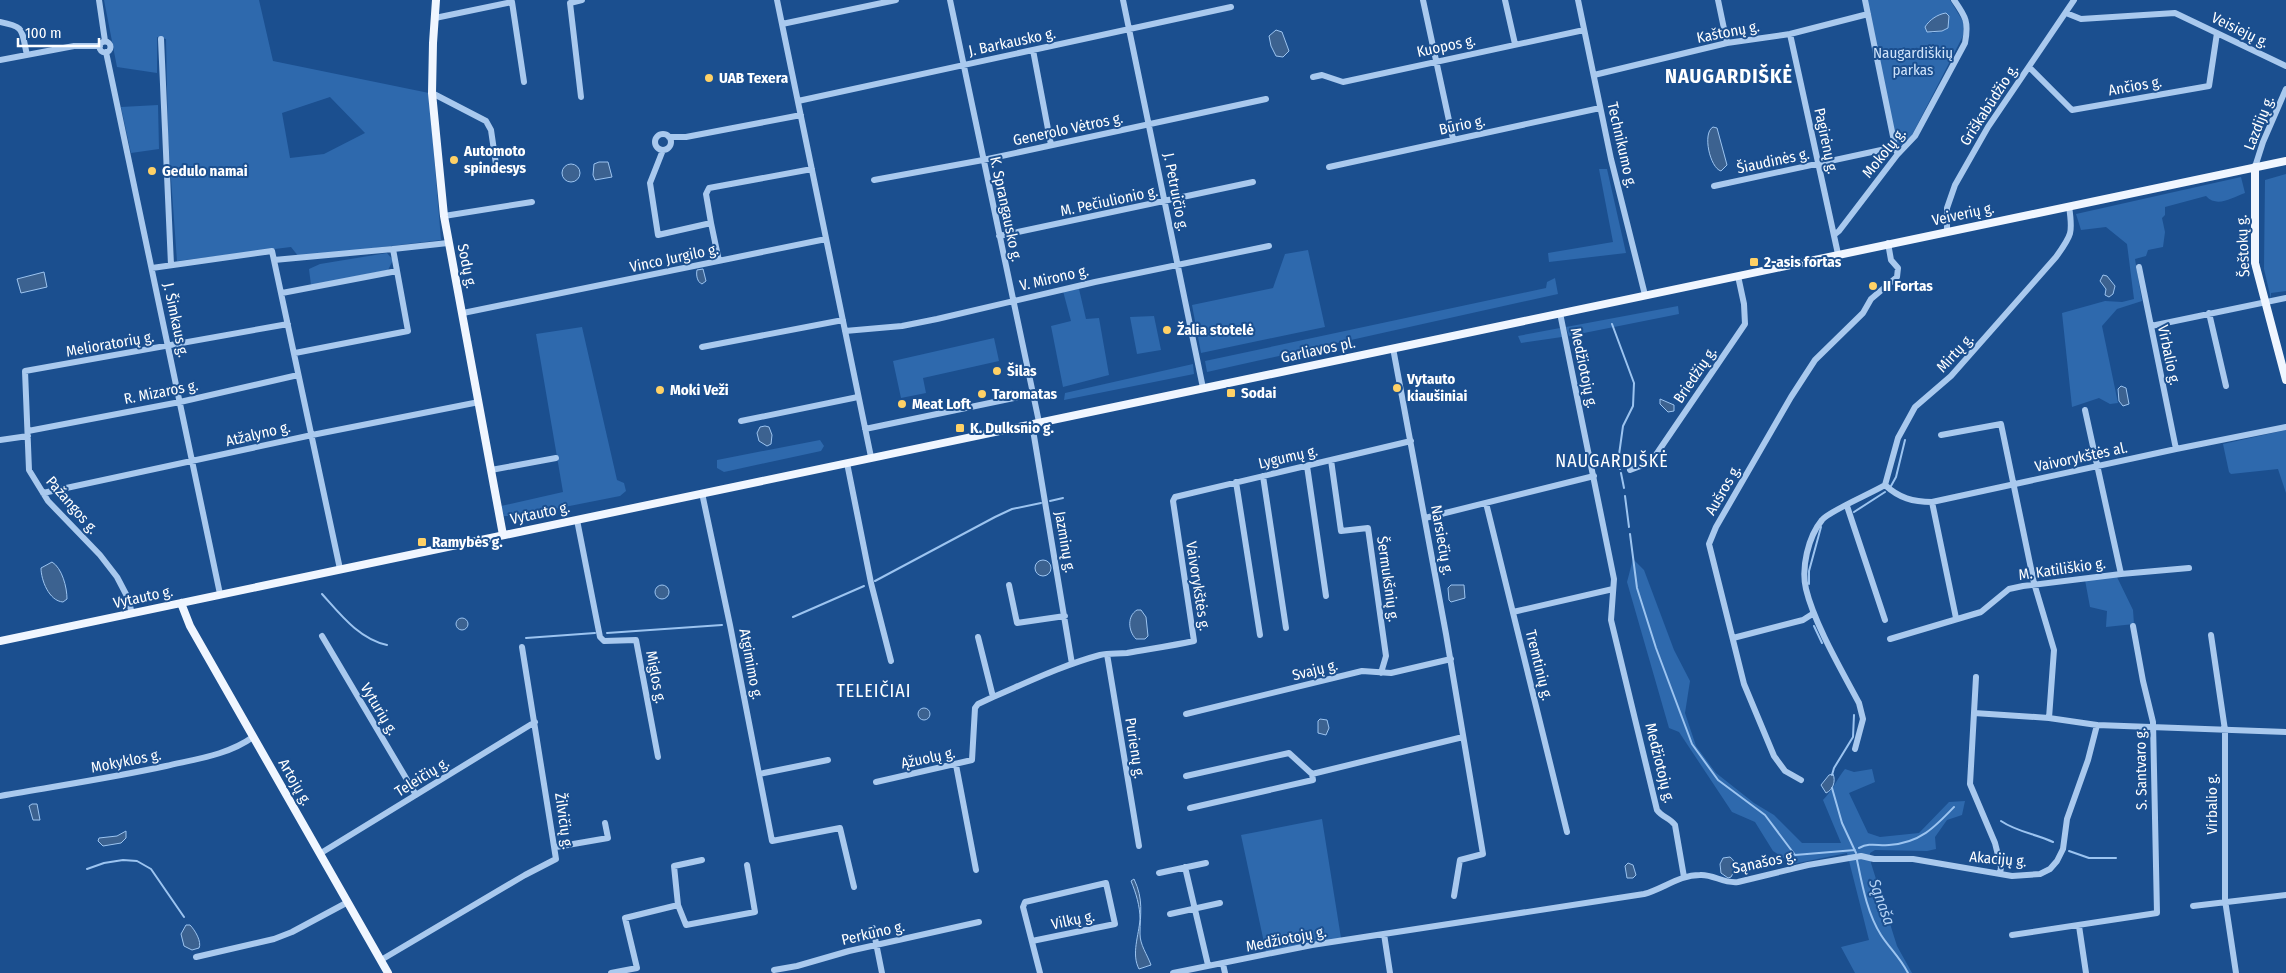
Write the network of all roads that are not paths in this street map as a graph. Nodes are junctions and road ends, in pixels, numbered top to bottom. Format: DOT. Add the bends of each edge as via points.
graph roads {
  1 [pos="99,0"];
  2 [pos="436,0"];
  3 [pos="582,0"];
  4 [pos="777,0"];
  5 [pos="896,0"];
  6 [pos="950,0"];
  7 [pos="1123,0"];
  8 [pos="1423,0"];
  9 [pos="1505,0"];
  10 [pos="1578,0"];
  11 [pos="1718,0"];
  12 [pos="1865,0"];
  13 [pos="1954,0"];
  14 [pos="2074,0"];
  15 [pos="1231,7"];
  16 [pos="2066,12"];
  17 [pos="1868,14"];
  18 [pos="434,18"];
  19 [pos="0,22"];
  20 [pos="782,24"];
  21 [pos="1129,29"];
  22 [pos="1584,30"];
  23 [pos="2217,33"];
  24 [pos="1790,34"];
  25 [pos="161,39"];
  26 [pos="106,41"];
  27 [pos="1727,43"];
  28 [pos="1515,44"];
  29 [pos="100,46"];
  30 [pos="1033,50"];
  31 [pos="106,52"];
  32 [pos="27,55"];
  33 [pos="0,60"];
  34 [pos="1436,62"];
  35 [pos="964,65"];
  36 [pos="2286,66"];
  37 [pos="2029,67"];
  38 [pos="1594,75"];
  39 [pos="1313,77"];
  40 [pos="524,82"];
  41 [pos="2286,89"];
  42 [pos="432,93"];
  43 [pos="581,97"];
  44 [pos="1266,99"];
  45 [pos="798,101"];
  46 [pos="1600,108"];
  47 [pos="801,115"];
  48 [pos="1150,125"];
  49 [pos="686,136"];
  50 [pos="669,137"];
  51 [pos="1453,140"];
  52 [pos="1051,145"];
  53 [pos="671,146"];
  54 [pos="1895,147"];
  55 [pos="662,150"];
  56 [pos="1897,155"];
  57 [pos="984,160"];
  58 [pos="2286,161"];
  59 [pos="1819,164"];
  60 [pos="1329,167"];
  61 [pos="2255,167"];
  62 [pos="812,169"];
  63 [pos="497,171"];
  64 [pos="874,180"];
  65 [pos="1253,182"];
  66 [pos="1714,186"];
  67 [pos="532,202"];
  68 [pos="1165,202"];
  69 [pos="2069,206"];
  70 [pos="444,216"];
  71 [pos="711,222"];
  72 [pos="1947,232"];
  73 [pos="1834,235"];
  74 [pos="999,236"];
  75 [pos="826,239"];
  76 [pos="448,242"];
  77 [pos="1888,243"];
  78 [pos="1269,246"];
  79 [pos="394,249"];
  80 [pos="1838,254"];
  81 [pos="274,260"];
  82 [pos="719,261"];
  83 [pos="171,265"];
  84 [pos="1178,265"];
  85 [pos="2139,267"];
  86 [pos="152,268"];
  87 [pos="397,271"];
  88 [pos="1738,276"];
  89 [pos="282,293"];
  90 [pos="1645,296"];
  91 [pos="2286,298"];
  92 [pos="1012,300"];
  93 [pos="2264,302"];
  94 [pos="463,313"];
  95 [pos="1560,313"];
  96 [pos="2209,313"];
  97 [pos="843,320"];
  98 [pos="288,324"];
  99 [pos="2151,326"];
  100 [pos="845,331"];
  101 [pos="168,346"];
  102 [pos="702,347"];
  103 [pos="1394,348"];
  104 [pos="294,353"];
  105 [pos="25,371"];
  106 [pos="298,375"];
  107 [pos="2286,380"];
  108 [pos="2226,386"];
  109 [pos="1204,388"];
  110 [pos="1033,394"];
  111 [pos="858,397"];
  112 [pos="180,402"];
  113 [pos="479,402"];
  114 [pos="2085,410"];
  115 [pos="741,421"];
  116 [pos="1036,423"];
  117 [pos="2286,427"];
  118 [pos="865,429"];
  119 [pos="997,431"];
  120 [pos="28,434"];
  121 [pos="312,435"];
  122 [pos="1941,435"];
  123 [pos="0,440"];
  124 [pos="1411,441"];
  125 [pos="2176,448"];
  126 [pos="871,457"];
  127 [pos="556,458"];
  128 [pos="1331,460"];
  129 [pos="193,461"];
  130 [pos="847,462"];
  131 [pos="1307,466"];
  132 [pos="2097,466"];
  133 [pos="491,470"];
  134 [pos="1630,470"];
  135 [pos="1263,476"];
  136 [pos="1594,476"];
  137 [pos="1236,482"];
  138 [pos="1885,484"];
  139 [pos="2013,484"];
  140 [pos="43,493"];
  141 [pos="702,493"];
  142 [pos="1173,501"];
  143 [pos="1932,502"];
  144 [pos="1486,503"];
  145 [pos="1847,506"];
  146 [pos="1425,518"];
  147 [pos="577,520"];
  148 [pos="503,535"];
  149 [pos="2189,568"];
  150 [pos="340,569"];
  151 [pos="2121,574"];
  152 [pos="2034,583"];
  153 [pos="1008,585"];
  154 [pos="1614,589"];
  155 [pos="220,594"];
  156 [pos="1326,596"];
  157 [pos="181,603"];
  158 [pos="1513,612"];
  159 [pos="1814,613"];
  160 [pos="132,614"];
  161 [pos="1065,616"];
  162 [pos="1956,618"];
  163 [pos="1885,620"];
  164 [pos="2133,626"];
  165 [pos="1286,628"];
  166 [pos="1260,635"];
  167 [pos="2211,635"];
  168 [pos="322,636"];
  169 [pos="978,637"];
  170 [pos="1733,638"];
  171 [pos="1890,639"];
  172 [pos="0,641"];
  173 [pos="522,647"];
  174 [pos="1107,654"];
  175 [pos="1450,659"];
  176 [pos="892,662"];
  177 [pos="1072,664"];
  178 [pos="1381,673"];
  179 [pos="1976,677"];
  180 [pos="993,697"];
  181 [pos="1974,713"];
  182 [pos="1186,714"];
  183 [pos="2049,718"];
  184 [pos="535,722"];
  185 [pos="2097,725"];
  186 [pos="2153,728"];
  187 [pos="2225,730"];
  188 [pos="2286,732"];
  189 [pos="253,737"];
  190 [pos="1463,737"];
  191 [pos="1855,749"];
  192 [pos="658,757"];
  193 [pos="828,760"];
  194 [pos="956,765"];
  195 [pos="759,774"];
  196 [pos="1312,774"];
  197 [pos="1186,776"];
  198 [pos="1801,780"];
  199 [pos="876,782"];
  200 [pos="416,795"];
  201 [pos="0,796"];
  202 [pos="1190,808"];
  203 [pos="605,823"];
  204 [pos="1567,832"];
  205 [pos="1139,846"];
  206 [pos="556,847"];
  207 [pos="321,853"];
  208 [pos="1850,857"];
  209 [pos="702,860"];
  210 [pos="1206,863"];
  211 [pos="746,865"];
  212 [pos="1185,867"];
  213 [pos="976,870"];
  214 [pos="1159,873"];
  215 [pos="2000,874"];
  216 [pos="1684,877"];
  217 [pos="854,887"];
  218 [pos="2286,895"];
  219 [pos="1454,896"];
  220 [pos="348,902"];
  221 [pos="1220,903"];
  222 [pos="2226,903"];
  223 [pos="678,905"];
  224 [pos="2193,906"];
  225 [pos="1195,908"];
  226 [pos="1170,914"];
  227 [pos="978,922"];
  228 [pos="2079,926"];
  229 [pos="872,928"];
  230 [pos="1384,934"];
  231 [pos="2012,935"];
  232 [pos="1032,941"];
  233 [pos="876,945"];
  234 [pos="196,957"];
  235 [pos="381,960"];
  236 [pos="1223,964"];
  237 [pos="1208,965"];
  238 [pos="774,970"];
  239 [pos="388,973"];
  240 [pos="610,973"];
  241 [pos="882,973"];
  242 [pos="1040,973"];
  243 [pos="1173,973"];
  244 [pos="1225,973"];
  245 [pos="1390,973"];
  246 [pos="2086,973"];
  247 [pos="2236,973"];
  1 -- 26 [label="street, J. Šimkaus g."];
  2 -- 18 [label="main road, Sodų g."];
  3 -- 43 [label="street" via="570,3"];
  4 -- 20 [label="street"];
  5 -- 20 [label="street"];
  6 -- 35 [label="street, K. Sprangausko g."];
  7 -- 21 [label="street, J. Petruičio g."];
  8 -- 34 [label="street"];
  9 -- 28 [label="street"];
  10 -- 22 [label="street, Technikumo g."];
  11 -- 27 [label="street"];
  12 -- 17 [label="street"];
  13 -- 56 [label="street, Mokolų g." via="1968,27 1965,43 1916,136"];
  14 -- 16 [label="street, Griškabūdžio g."];
  15 -- 21 [label="street, J. Barkausko g."];
  16 -- 23 [label="street, Veisiejų g." via="2081,19 2175,13"];
  16 -- 37 [label="street, Griškabūdžio g."];
  17 -- 24 [label="street, Kaštonų g."];
  17 -- 54 [label="street"];
  18 -- 40 [label="street" via="512,2"];
  18 -- 42 [label="main road, Sodų g."];
  19 -- 32 [label="street" via="21,28"];
  20 -- 45 [label="street"];
  21 -- 30 [label="street, J. Barkausko g."];
  21 -- 48 [label="street, J. Petruičio g."];
  22 -- 28 [label="street, Kuopos g."];
  22 -- 38 [label="street, Technikumo g."];
  23 -- 36 [label="street, Veisiejų g."];
  23 -- 37 [label="street, Ančios g." via="2209,86 2072,110"];
  24 -- 27 [label="street, Kaštonų g."];
  24 -- 59 [label="street, Pagirėnų g."];
  25 -- 83 [label="street"];
  26 -- 29 [label="street"];
  26 -- 31 [label="street, J. Šimkaus g." via="110,47"];
  27 -- 38 [label="street, Kaštonų g."];
  28 -- 34 [label="street, Kuopos g."];
  29 -- 31 [label="street" via="101,51"];
  29 -- 32 [label="street" via="74,46"];
  30 -- 35 [label="street, J. Barkausko g."];
  30 -- 52 [label="street"];
  31 -- 86 [label="street, J. Šimkaus g."];
  32 -- 33 [label="street"];
  34 -- 39 [label="street, Kuopos g." via="1342,82 1322,75"];
  34 -- 51 [label="street"];
  35 -- 45 [label="street, J. Barkausko g."];
  35 -- 57 [label="street, K. Sprangausko g."];
  37 -- 72 [label="street, Griškabūdžio g." via="1988,127 1955,185 1947,208"];
  38 -- 46 [label="street, Technikumo g."];
  41 -- 61 [label="street, Lazdijų g."];
  42 -- 63 [label="street" via="486,121"];
  42 -- 70 [label="main road, Sodų g."];
  44 -- 48 [label="street, Generolo Vėtros g."];
  45 -- 47 [label="street"];
  46 -- 51 [label="street, Būrio g."];
  46 -- 90 [label="street, Technikumo g."];
  47 -- 49 [label="street"];
  47 -- 62 [label="street"];
  48 -- 52 [label="street, Generolo Vėtros g."];
  48 -- 68 [label="street, J. Petruičio g."];
  49 -- 50 [label="street"];
  49 -- 53 [label="street"];
  50 -- 53 [label="street"];
  50 -- 55 [label="street" via="662,135 656,139 656,146"];
  51 -- 60 [label="street, Būrio g."];
  52 -- 57 [label="street, Generolo Vėtros g."];
  53 -- 55 [label="street"];
  54 -- 56 [label="street"];
  54 -- 59 [label="street, Šiaudinės g."];
  55 -- 71 [label="street" via="650,183 658,235"];
  56 -- 73 [label="street, Mokolų g."];
  57 -- 64 [label="street, Generolo Vėtros g."];
  57 -- 74 [label="street, K. Sprangausko g."];
  58 -- 61 [label="main road, Veiverių g."];
  59 -- 66 [label="street, Šiaudinės g."];
  59 -- 73 [label="street, Pagirėnų g."];
  61 -- 69 [label="main road, Veiverių g."];
  61 -- 93 [label="main road, Šeštokų g." via="2255,264"];
  62 -- 71 [label="street" via="709,188 706,194"];
  62 -- 75 [label="street"];
  65 -- 68 [label="street, M. Pečiulionio g."];
  67 -- 70 [label="street"];
  68 -- 74 [label="street, M. Pečiulionio g."];
  68 -- 84 [label="street, J. Petruičio g."];
  69 -- 72 [label="main road, Veiverių g."];
  69 -- 138 [label="street, Mirtų g." via="2070,236 2056,257 1951,376 1914,407 1898,438"];
  70 -- 76 [label="main road, Sodų g."];
  71 -- 82 [label="street"];
  72 -- 77 [label="main road, Veiverių g."];
  73 -- 80 [label="street, Pagirėnų g."];
  74 -- 92 [label="street, K. Sprangausko g."];
  75 -- 82 [label="street, Vinco Jurgilo g."];
  75 -- 97 [label="street"];
  76 -- 79 [label="street"];
  76 -- 94 [label="main road, Sodų g."];
  77 -- 80 [label="main road, Veiverių g."];
  77 -- 170 [label="street, Aušros g." via="1891,260 1898,268 1897,277 1815,360 1709,544"];
  78 -- 84 [label="street, V. Mirono g."];
  79 -- 81 [label="street"];
  79 -- 87 [label="street"];
  80 -- 88 [label="main road, Veiverių g."];
  81 -- 83 [label="street" via="272,251"];
  81 -- 89 [label="street"];
  82 -- 94 [label="street, Vinco Jurgilo g."];
  83 -- 86 [label="street"];
  84 -- 92 [label="street, V. Mirono g."];
  84 -- 109 [label="street, J. Petruičio g."];
  85 -- 99 [label="street, Virbalio g."];
  86 -- 101 [label="street, J. Šimkaus g."];
  87 -- 89 [label="street"];
  87 -- 104 [label="street" via="408,331"];
  88 -- 90 [label="main road, Veiverių g."];
  88 -- 134 [label="street, Briedžių g." via="1745,324 1651,462"];
  89 -- 98 [label="street"];
  90 -- 95 [label="main road, Garliavos pl."];
  91 -- 93 [label="street"];
  92 -- 100 [label="street, V. Mirono g." via="902,326"];
  92 -- 110 [label="street, K. Sprangausko g."];
  93 -- 96 [label="street"];
  93 -- 107 [label="main road, Šeštokų g."];
  94 -- 113 [label="main road, Sodų g."];
  95 -- 103 [label="main road, Garliavos pl."];
  95 -- 136 [label="street, Medžiotojų g."];
  96 -- 99 [label="street"];
  96 -- 108 [label="street"];
  97 -- 100 [label="street"];
  97 -- 102 [label="street"];
  98 -- 101 [label="street, Melioratorių g."];
  98 -- 104 [label="street"];
  99 -- 125 [label="street, Virbalio g."];
  100 -- 111 [label="street"];
  101 -- 105 [label="street, Melioratorių g."];
  101 -- 112 [label="street, J. Šimkaus g."];
  103 -- 109 [label="main road, Garliavos pl."];
  103 -- 124 [label="street, Narsiečių g."];
  104 -- 106 [label="street"];
  105 -- 120 [label="street, Pažangos g."];
  106 -- 112 [label="street, R. Mizaros g."];
  106 -- 121 [label="street"];
  109 -- 116 [label="main road, Garliavos pl."];
  110 -- 116 [label="street, K. Sprangausko g."];
  110 -- 118 [label="street"];
  111 -- 115 [label="street"];
  111 -- 118 [label="street"];
  112 -- 120 [label="street, R. Mizaros g."];
  112 -- 129 [label="street, J. Šimkaus g."];
  113 -- 121 [label="street, Atžalyno g."];
  113 -- 133 [label="main road, Sodų g."];
  114 -- 132 [label="street"];
  116 -- 119 [label="main road, Garliavos pl."];
  116 -- 161 [label="street, Jazminų g."];
  117 -- 125 [label="street, Vaivorykštės al."];
  118 -- 126 [label="street"];
  119 -- 126 [label="main road, Vytauto g."];
  120 -- 123 [label="street, R. Mizaros g."];
  120 -- 140 [label="street, Pažangos g." via="29,470"];
  121 -- 129 [label="street, Atžalyno g."];
  121 -- 150 [label="street"];
  122 -- 139 [label="street" via="2001,424"];
  124 -- 128 [label="street, Lygumų g."];
  124 -- 146 [label="street, Narsiečių g."];
  125 -- 132 [label="street, Vaivorykštės al."];
  126 -- 130 [label="main road, Vytauto g."];
  127 -- 133 [label="street"];
  128 -- 131 [label="street, Lygumų g."];
  128 -- 178 [label="street, Šermukšnių g." via="1341,532 1368,528 1386,656"];
  129 -- 140 [label="street, Atžalyno g."];
  129 -- 155 [label="street, J. Šimkaus g."];
  130 -- 141 [label="main road, Vytauto g."];
  130 -- 176 [label="street" via="871,583"];
  131 -- 135 [label="street, Lygumų g."];
  131 -- 156 [label="street"];
  132 -- 139 [label="street, Vaivorykštės al."];
  132 -- 151 [label="street"];
  133 -- 148 [label="main road, Sodų g."];
  135 -- 137 [label="street, Lygumų g."];
  135 -- 165 [label="street"];
  136 -- 144 [label="street"];
  136 -- 154 [label="street, Medžiotojų g."];
  137 -- 142 [label="street, Lygumų g." via="1187,493"];
  137 -- 166 [label="street"];
  138 -- 143 [label="street, Vaivorykštės al." via="1893,493 1911,501"];
  138 -- 145 [label="street"];
  139 -- 143 [label="street, Vaivorykštės al."];
  139 -- 152 [label="street"];
  140 -- 160 [label="street, Pažangos g." via="113,571 127,595"];
  141 -- 147 [label="main road, Vytauto g."];
  141 -- 195 [label="street, Atgimimo g."];
  142 -- 174 [label="street, Vaivorykštės g." via="1194,641"];
  143 -- 162 [label="street"];
  144 -- 146 [label="street"];
  144 -- 158 [label="street, Tremtinių g."];
  145 -- 159 [label="street" via="1822,519 1810,541 1804,578"];
  145 -- 163 [label="street"];
  146 -- 175 [label="street, Narsiečių g."];
  147 -- 148 [label="main road, Vytauto g."];
  147 -- 192 [label="street, Miglos g." via="600,637 604,641 636,640"];
  148 -- 150 [label="main road, Vytauto g."];
  149 -- 151 [label="street, M. Katiliškio g."];
  150 -- 155 [label="main road, Vytauto g."];
  151 -- 152 [label="street, M. Katiliškio g."];
  152 -- 162 [label="street, M. Katiliškio g." via="2009,589 1981,612"];
  152 -- 183 [label="street" via="2054,650"];
  153 -- 161 [label="street" via="1017,623"];
  154 -- 158 [label="street"];
  154 -- 216 [label="street, Medžiotojų g." via="1611,620 1657,810 1676,825"];
  155 -- 157 [label="main road, Vytauto g."];
  157 -- 160 [label="main road, Vytauto g."];
  157 -- 189 [label="main road, Artojų g."];
  158 -- 204 [label="street, Tremtinių g."];
  159 -- 170 [label="street" via="1803,620"];
  159 -- 191 [label="street" via="1864,719"];
  160 -- 172 [label="main road, Vytauto g."];
  161 -- 177 [label="street, Jazminų g."];
  162 -- 171 [label="street, M. Katiliškio g."];
  164 -- 186 [label="street, S. Santvaro g."];
  167 -- 187 [label="street, Virbalio g."];
  168 -- 200 [label="street, Vyturių g."];
  169 -- 180 [label="street"];
  170 -- 198 [label="street, Aušros g." via="1744,684 1774,756 1785,771"];
  173 -- 184 [label="street, Žilvičių g."];
  174 -- 177 [label="street, Vaivorykštės g."];
  174 -- 205 [label="street, Purienų g."];
  175 -- 178 [label="street, Svajų g."];
  175 -- 190 [label="street, Narsiečių g."];
  177 -- 180 [label="street, Vaivorykštės g."];
  178 -- 182 [label="street, Svajų g." via="1362,671"];
  179 -- 181 [label="street"];
  180 -- 194 [label="street, Ąžuolų g." via="976,708 972,760"];
  181 -- 183 [label="street"];
  181 -- 215 [label="street" via="1970,784 1995,843"];
  183 -- 185 [label="street"];
  184 -- 200 [label="street, Teleičių g."];
  184 -- 206 [label="street, Žilvičių g."];
  185 -- 186 [label="street"];
  185 -- 215 [label="street, Akacijų g." via="2057,861 2040,874"];
  186 -- 187 [label="street"];
  186 -- 228 [label="street, S. Santvaro g." via="2157,913"];
  187 -- 188 [label="street"];
  187 -- 222 [label="street, Virbalio g."];
  189 -- 201 [label="street, Mokyklos g." via="228,750 201,758"];
  189 -- 207 [label="main road, Artojų g."];
  190 -- 196 [label="street"];
  190 -- 219 [label="street, Narsiečių g." via="1483,854 1460,860"];
  193 -- 195 [label="street"];
  194 -- 199 [label="street, Ąžuolų g."];
  194 -- 213 [label="street"];
  195 -- 217 [label="street, Atgimimo g." via="772,841 840,828"];
  196 -- 197 [label="street" via="1289,752"];
  196 -- 202 [label="street" via="1313,780"];
  200 -- 207 [label="street, Teleičių g."];
  203 -- 206 [label="street" via="608,838"];
  206 -- 235 [label="street, Žilvičių g." via="556,859"];
  207 -- 220 [label="main road, Artojų g."];
  208 -- 215 [label="street, Akacijų g." via="1913,859"];
  208 -- 216 [label="street, Sąnašos g." via="1738,882 1722,881 1708,875"];
  209 -- 223 [label="street" via="674,866"];
  210 -- 212 [label="street"];
  211 -- 223 [label="street" via="755,912 686,924"];
  212 -- 214 [label="street"];
  212 -- 225 [label="street"];
  216 -- 230 [label="street, Medžiotojų g." via="1644,894"];
  218 -- 222 [label="street"];
  220 -- 234 [label="street" via="292,932"];
  220 -- 235 [label="main road, Artojų g."];
  221 -- 225 [label="street"];
  222 -- 224 [label="street"];
  222 -- 247 [label="street, Virbalio g."];
  223 -- 240 [label="street" via="625,918 636,968"];
  225 -- 226 [label="street"];
  225 -- 237 [label="street"];
  227 -- 233 [label="street, Perkūno g."];
  228 -- 231 [label="street"];
  228 -- 246 [label="street"];
  229 -- 233 [label="street"];
  230 -- 236 [label="street, Medžiotojų g."];
  230 -- 245 [label="street"];
  232 -- 232 [label="street, Vilkų g." via="1022,907 1026,902 1106,883 1115,924"];
  232 -- 242 [label="street"];
  233 -- 238 [label="street, Perkūno g."];
  233 -- 241 [label="street"];
  235 -- 239 [label="main road, Artojų g."];
  236 -- 237 [label="street, Medžiotojų g."];
  236 -- 244 [label="street"];
  237 -- 243 [label="street, Medžiotojų g."];
}
